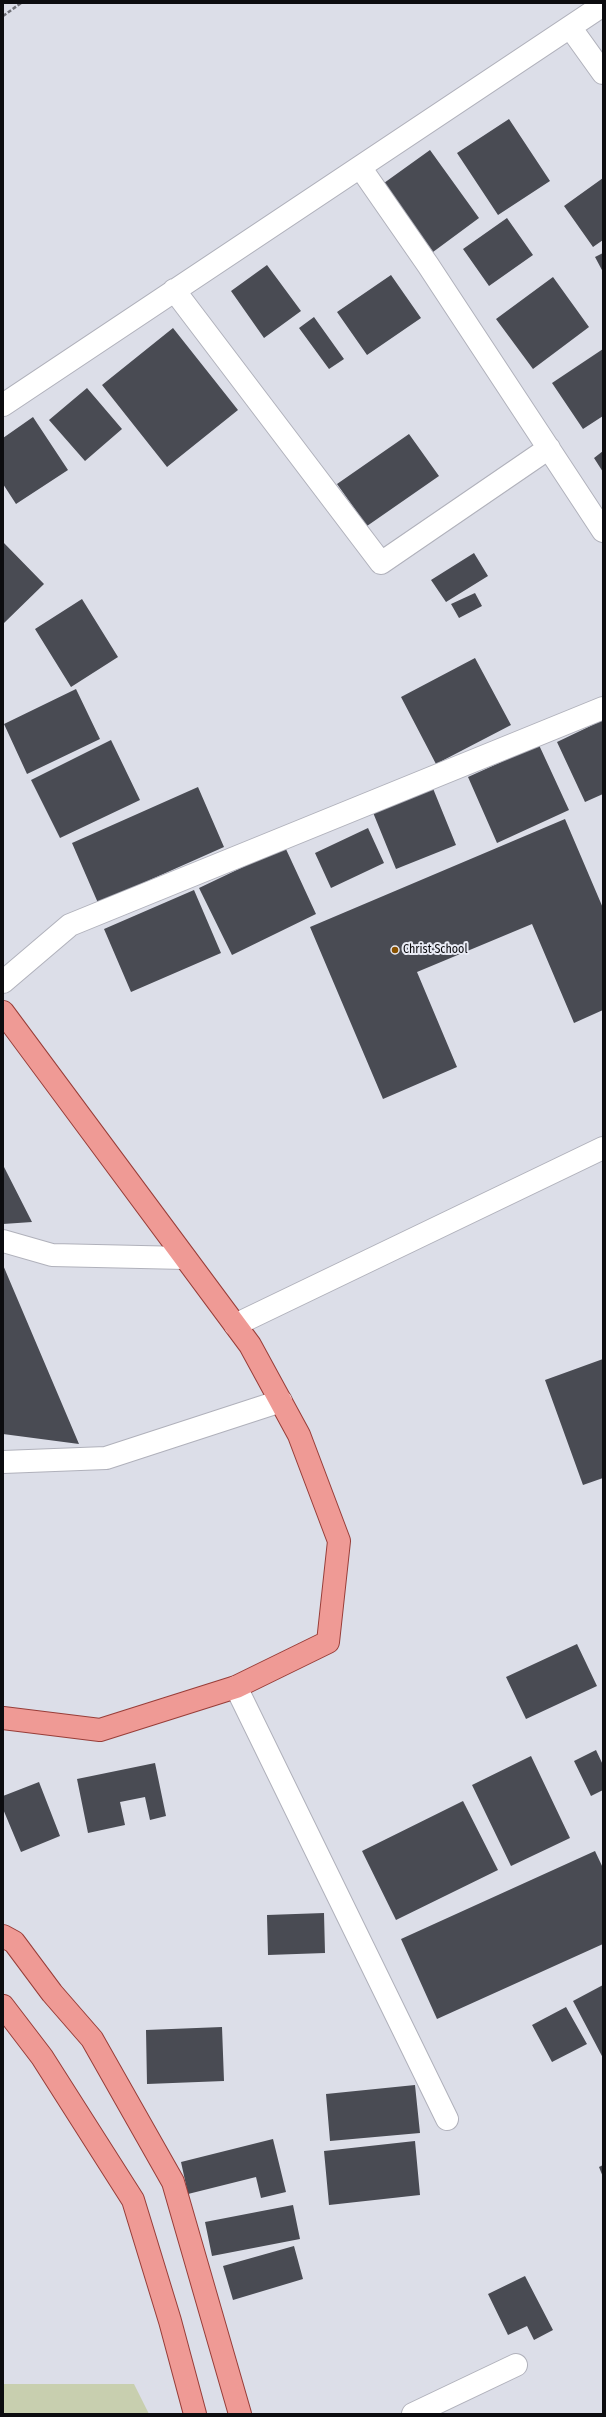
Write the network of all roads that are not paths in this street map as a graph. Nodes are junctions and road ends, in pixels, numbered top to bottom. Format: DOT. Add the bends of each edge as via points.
graph roads {
  1 [pos="603,5"];
  2 [pos="570,27"];
  3 [pos="603,73"];
  4 [pos="360,167"];
  5 [pos="174,290"];
  6 [pos="3,405"];
  7 [pos="549,448"];
  8 [pos="603,530"];
  9 [pos="603,708"];
  10 [pos="3,982"];
  11 [pos="3,1012"];
  12 [pos="603,1148"];
  13 [pos="3,1241"];
  14 [pos="185,1258"];
  15 [pos="234,1325"];
  16 [pos="281,1401"];
  17 [pos="3,1462"];
  18 [pos="236,1687"];
  19 [pos="3,1718"];
  20 [pos="3,1936"];
  21 [pos="3,2006"];
  22 [pos="447,2119"];
  23 [pos="516,2365"];
  24 [pos="195,2414"];
  25 [pos="240,2414"];
  26 [pos="413,2414"];
  1 -- 2 [label="street"];
  2 -- 3 [label="street"];
  2 -- 4 [label="street"];
  4 -- 5 [label="street"];
  4 -- 7 [label="street"];
  5 -- 6 [label="street"];
  5 -- 7 [label="street" via="381,563"];
  7 -- 8 [label="street"];
  9 -- 10 [label="street" via="70,925"];
  11 -- 14 [label="main road"];
  12 -- 15 [label="street"];
  13 -- 14 [label="street" via="52,1255"];
  14 -- 15 [label="main road"];
  15 -- 16 [label="main road" via="250,1345"];
  16 -- 17 [label="street" via="106,1458"];
  16 -- 18 [label="main road" via="299,1435 339,1541 328,1642"];
  18 -- 19 [label="main road" via="100,1730"];
  18 -- 22 [label="street"];
  20 -- 25 [label="main road" via="14,1942 52,1993 92,2039 173,2182"];
  21 -- 24 [label="main road" via="42,2057 133,2200"];
  23 -- 26 [label="street"];
}
